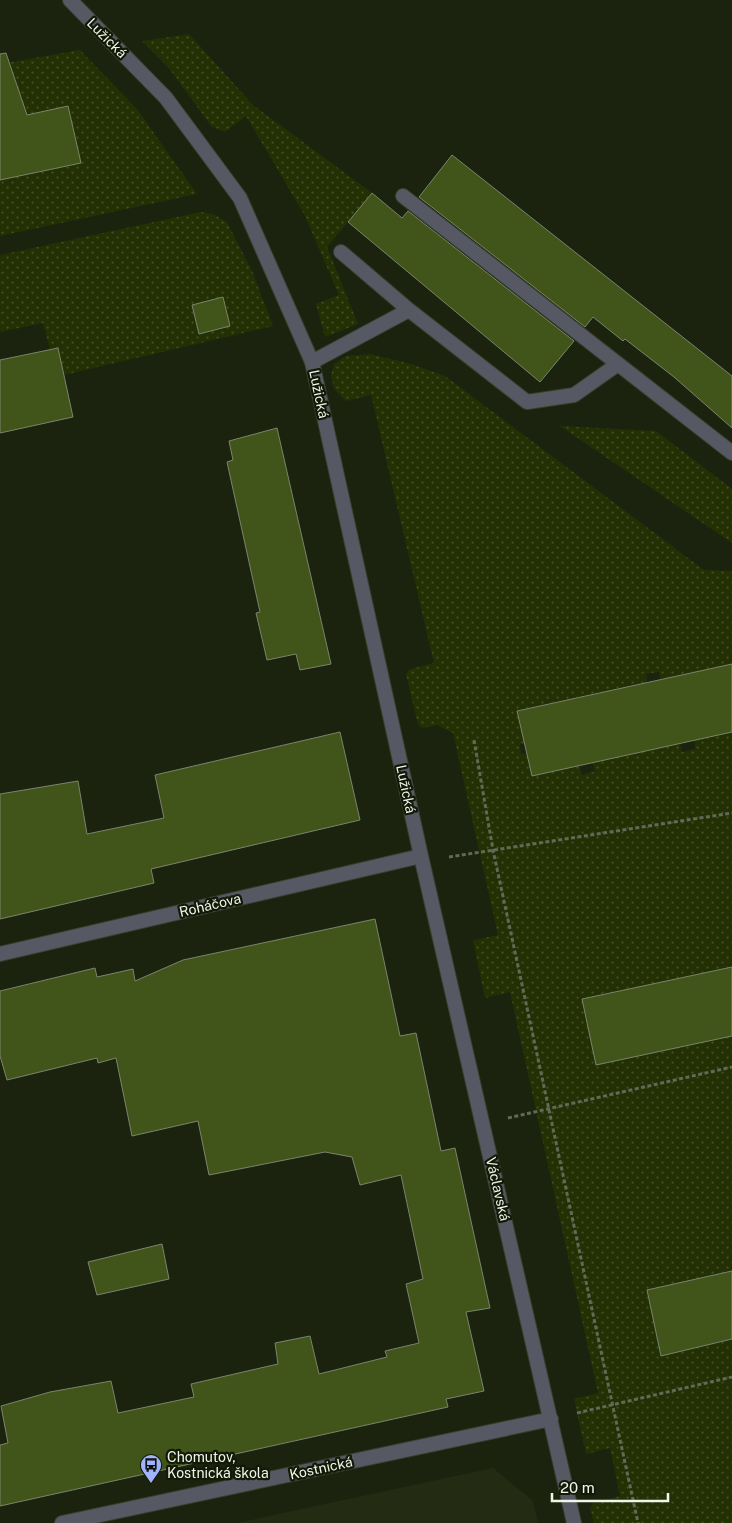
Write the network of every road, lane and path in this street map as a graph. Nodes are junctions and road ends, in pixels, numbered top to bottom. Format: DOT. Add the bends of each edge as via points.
graph roads {
  1 [pos="70,0"];
  2 [pos="403,196"];
  3 [pos="341,252"];
  4 [pos="409,310"];
  5 [pos="312,362"];
  6 [pos="618,364"];
  7 [pos="732,453"];
  8 [pos="474,740"];
  9 [pos="732,813"];
  10 [pos="494,850"];
  11 [pos="421,859"];
  12 [pos="0,954"];
  13 [pos="732,1067"];
  14 [pos="550,1109"];
  15 [pos="483,1124"];
  16 [pos="732,1377"];
  17 [pos="614,1404"];
  18 [pos="551,1419"];
  19 [pos="62,1523"];
  20 [pos="574,1523"];
  21 [pos="638,1523"];
  1 -- 5 [label="street, Lužická" via="166,98 240,198"];
  2 -- 6 [label="street"];
  3 -- 4 [label="street"];
  4 -- 5 [label="street"];
  4 -- 6 [label="street" via="527,402 574,395"];
  5 -- 11 [label="street, Lužická"];
  6 -- 7 [label="street"];
  8 -- 10 [label="path"];
  9 -- 10 [label="path"];
  10 -- 11 [label="path"];
  10 -- 14 [label="path"];
  11 -- 12 [label="street, Roháčova"];
  11 -- 15 [label="street, Václavská"];
  13 -- 14 [label="path"];
  14 -- 15 [label="path"];
  14 -- 17 [label="path"];
  15 -- 18 [label="street, Václavská"];
  16 -- 17 [label="path"];
  17 -- 18 [label="path"];
  17 -- 21 [label="path"];
  18 -- 19 [label="street, Kostnická"];
  18 -- 20 [label="street, Václavská"];
}
